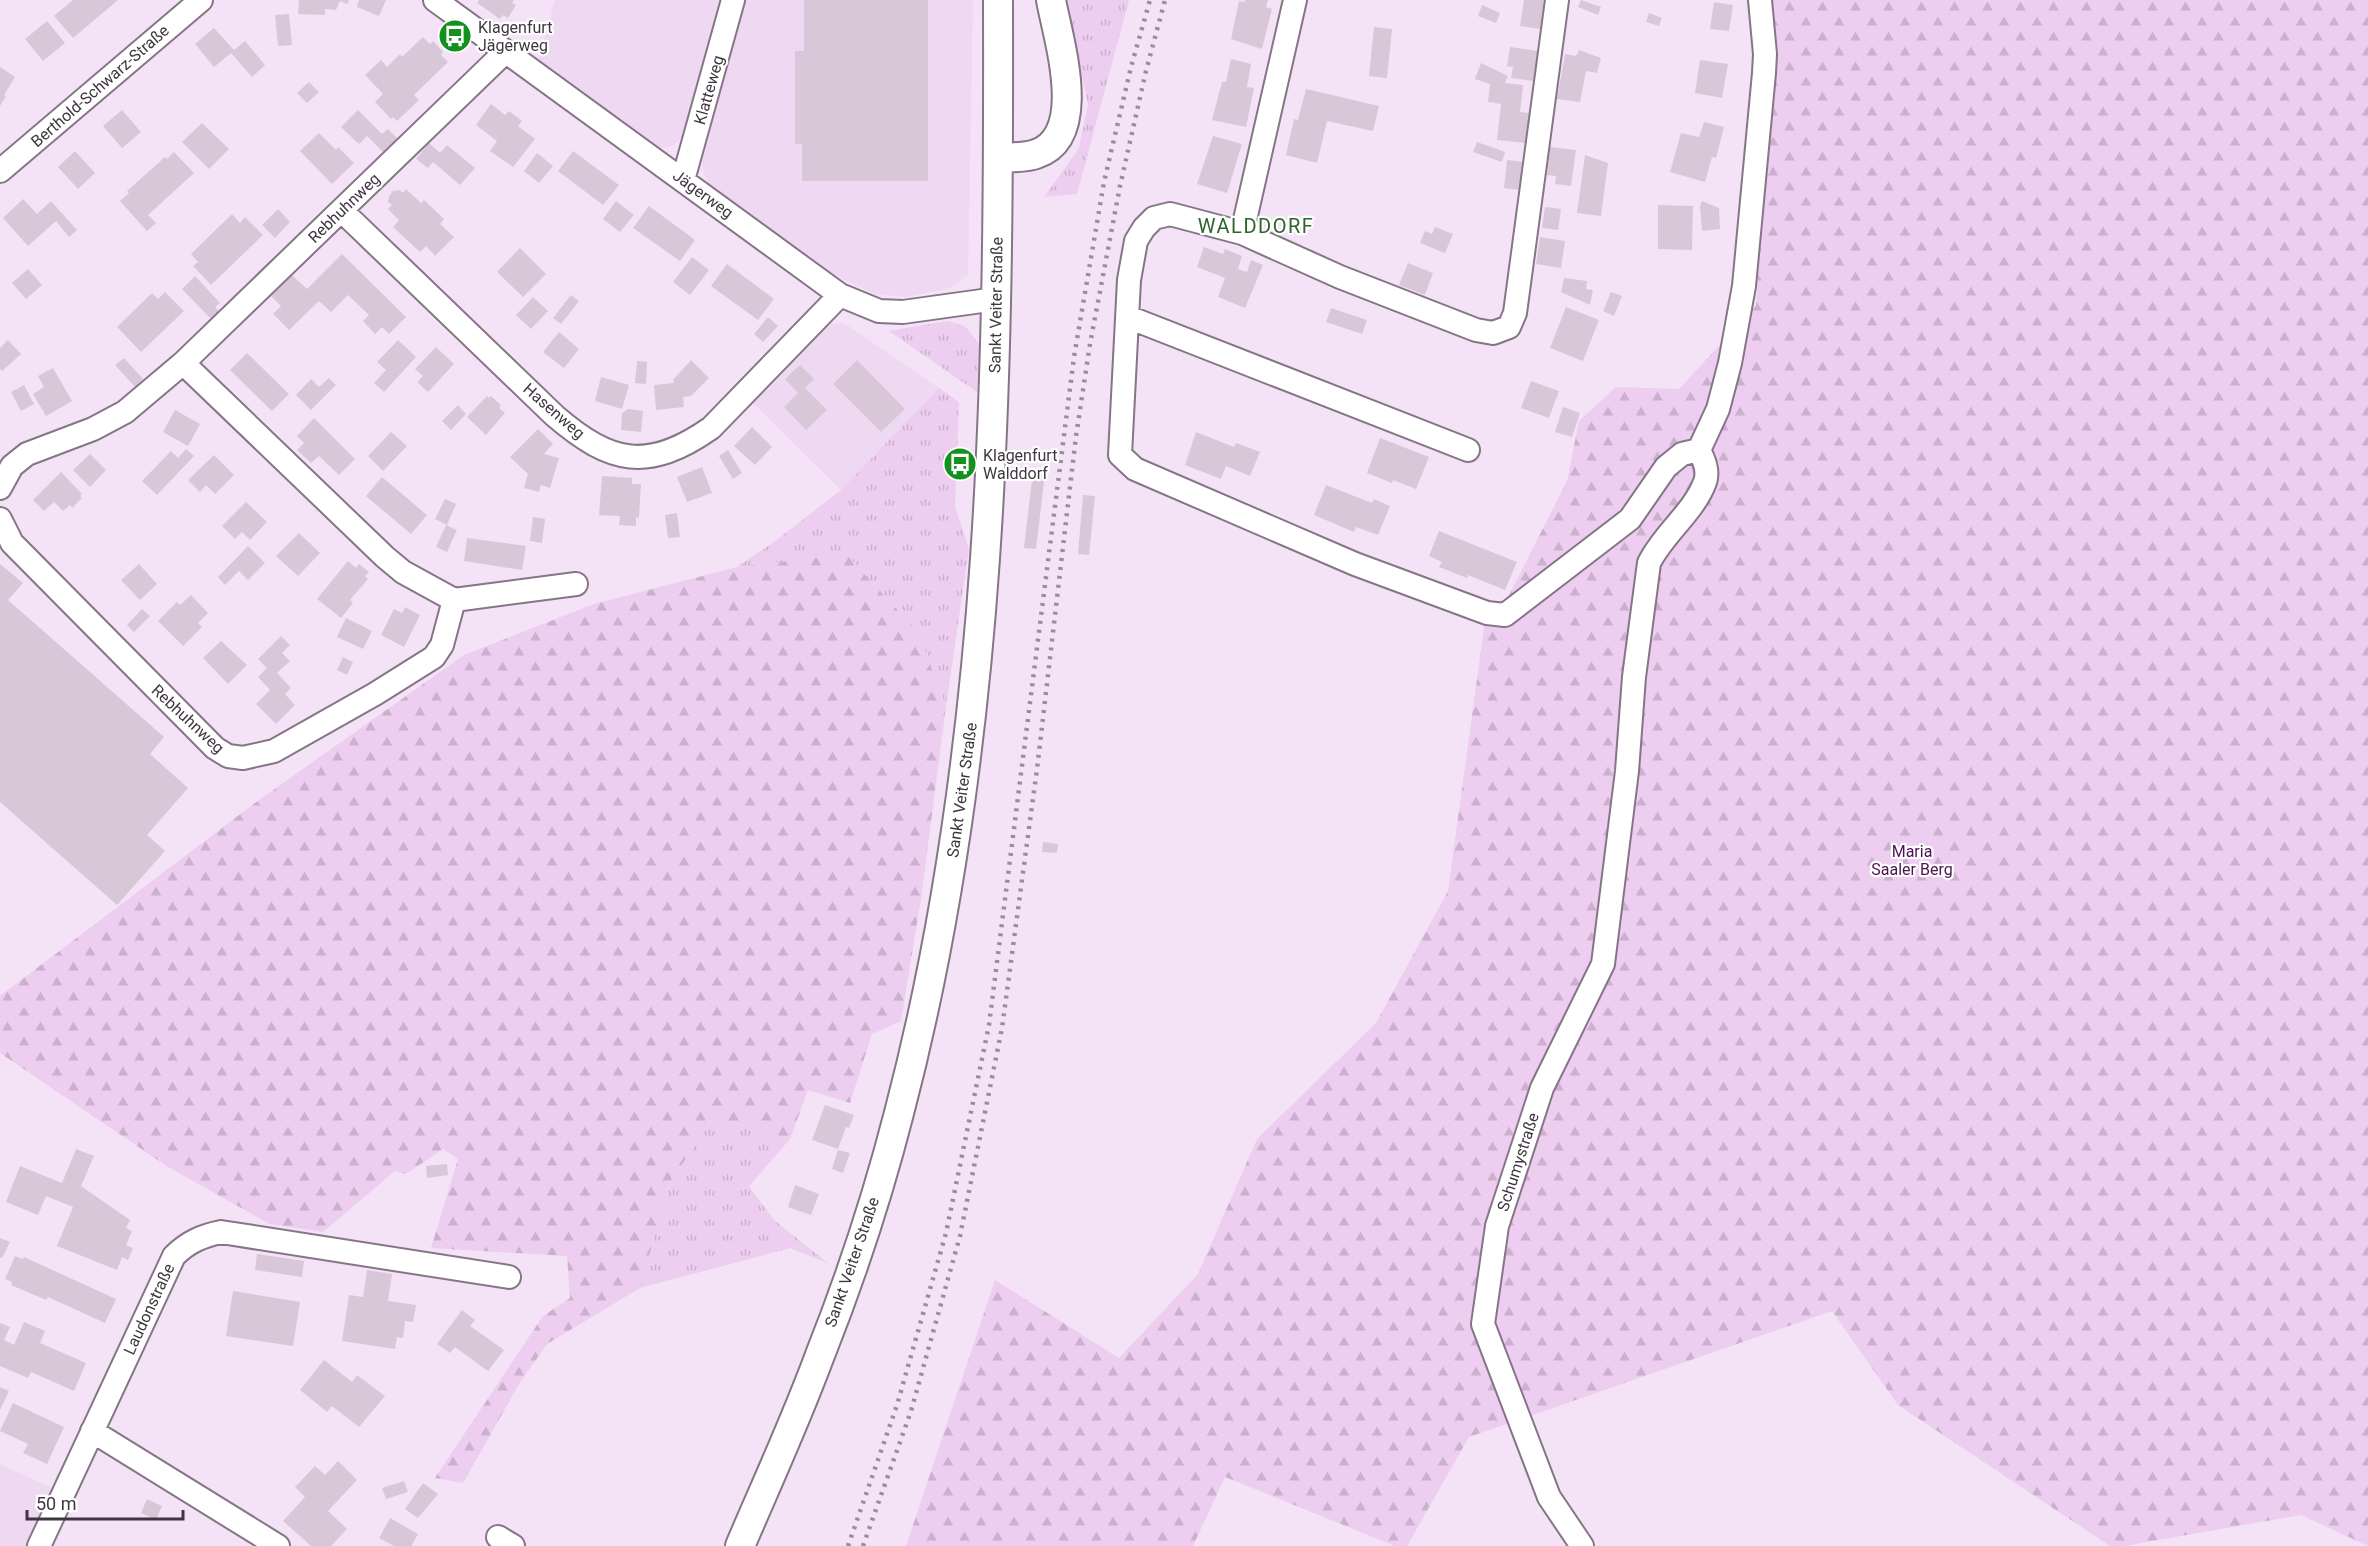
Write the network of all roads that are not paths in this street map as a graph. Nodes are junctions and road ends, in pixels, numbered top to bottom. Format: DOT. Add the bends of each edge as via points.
graph roads {
  1 [pos="201,0"];
  2 [pos="435,0"];
  3 [pos="734,0"];
  4 [pos="998,0"];
  5 [pos="1051,0"];
  6 [pos="1295,0"];
  7 [pos="1557,0"];
  8 [pos="1760,0"];
  9 [pos="505,52"];
  10 [pos="999,158"];
  11 [pos="0,171"];
  12 [pos="683,180"];
  13 [pos="342,211"];
  14 [pos="1242,233"];
  15 [pos="840,295"];
  16 [pos="996,299"];
  17 [pos="1128,317"];
  18 [pos="183,363"];
  19 [pos="1468,450"];
  20 [pos="1699,450"];
  21 [pos="0,488"];
  22 [pos="0,519"];
  23 [pos="576,584"];
  24 [pos="454,600"];
  25 [pos="509,1277"];
  26 [pos="92,1431"];
  27 [pos="39,1546"];
  28 [pos="278,1546"];
  29 [pos="740,1546"];
  30 [pos="1582,1546"];
  1 -- 11 [label="street, Berthold-Schwarz-Straße"];
  2 -- 9 [label="street, Jägerweg"];
  3 -- 12 [label="street, Klatteweg"];
  4 -- 10 [label="main road, Sankt Veiter Straße"];
  5 -- 10 [label="main road" via="1065,76 1067,108 1062,131 1049,147 1036,154"];
  6 -- 14 [label="street"];
  7 -- 14 [label="street" via="1515,313 1509,327 1492,333 1476,330"];
  8 -- 20 [label="street" via="1764,73 1744,286 1721,397"];
  9 -- 12 [label="street, Jägerweg"];
  9 -- 13 [label="street, Rebhuhnweg"];
  10 -- 16 [label="main road, Sankt Veiter Straße"];
  12 -- 15 [label="street, Jägerweg"];
  13 -- 15 [label="street, Hasenweg" via="555,416 595,446 619,456 668,452 711,428"];
  13 -- 18 [label="street, Rebhuhnweg"];
  14 -- 17 [label="street" via="1170,214 1154,218 1136,241"];
  15 -- 16 [label="street, Jägerweg" via="879,311 903,312"];
  16 -- 29 [label="main road, Sankt Veiter Straße" via="984,598 974,709 944,917 899,1116 872,1207 821,1355"];
  17 -- 19 [label="street"];
  17 -- 20 [label="street" via="1120,455 1135,470 1355,564 1487,613 1505,615 1630,519 1666,467 1682,454"];
  18 -- 21 [label="street, Rebhuhnweg" via="125,412 93,429 27,454 12,466"];
  18 -- 24 [label="street" via="385,557"];
  20 -- 30 [label="street, Schumystraße" via="1706,464 1706,481 1648,563 1603,964 1542,1088 1497,1226 1483,1324 1549,1497"];
  22 -- 24 [label="street, Rebhuhnweg" via="12,543 215,748 228,756 243,758 274,751 434,657 442,645"];
  23 -- 24 [label="street"];
  25 -- 26 [label="street, Laudonstraße" via="221,1232 204,1236 174,1256"];
  26 -- 27 [label="street, Laudonstraße"];
  26 -- 28 [label="street"];
}
